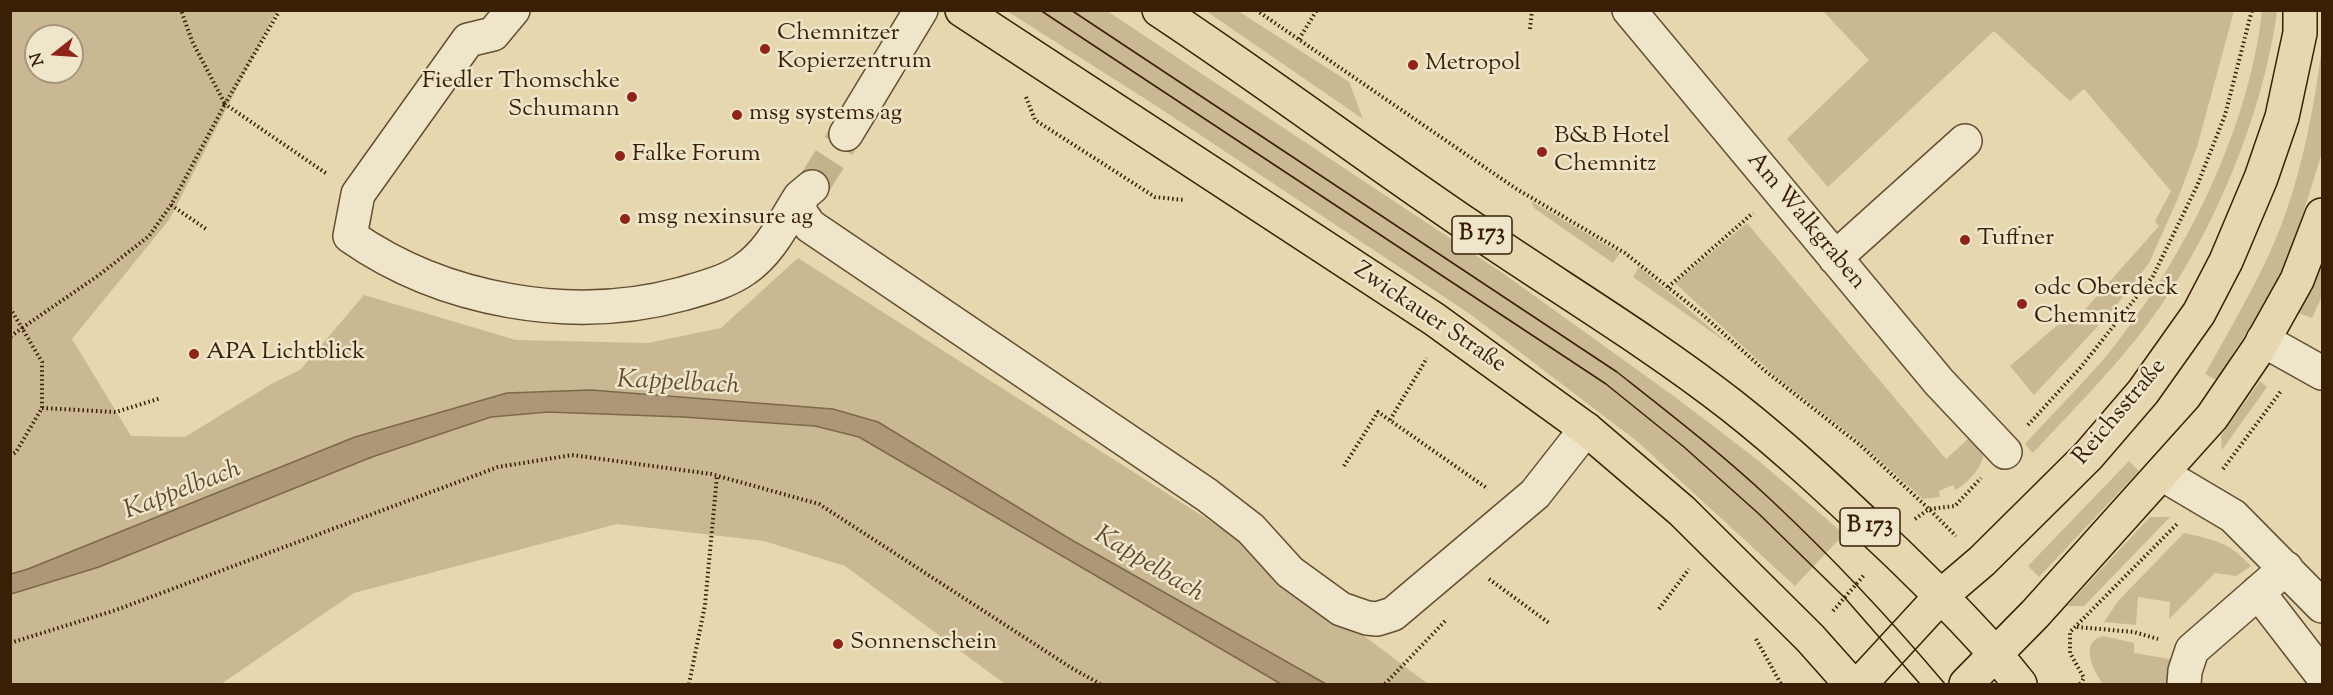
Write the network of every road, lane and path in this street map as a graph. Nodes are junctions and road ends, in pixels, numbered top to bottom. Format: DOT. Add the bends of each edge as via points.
graph roads {
  1 [pos="181,10"];
  2 [pos="280,10"];
  3 [pos="513,10"];
  4 [pos="921,10"];
  5 [pos="962,10"];
  6 [pos="1256,10"];
  7 [pos="1317,10"];
  8 [pos="1532,10"];
  9 [pos="1629,10"];
  10 [pos="2252,10"];
  11 [pos="2300,10"];
  12 [pos="1163,11"];
  13 [pos="1530,29"];
  14 [pos="1299,39"];
  15 [pos="1026,95"];
  16 [pos="225,104"];
  17 [pos="846,134"];
  18 [pos="1965,141"];
  19 [pos="1779,191"];
  20 [pos="358,194"];
  21 [pos="1190,201"];
  22 [pos="171,205"];
  23 [pos="2322,215"];
  24 [pos="206,229"];
  25 [pos="1835,258"];
  26 [pos="1668,287"];
  27 [pos="10,308"];
  28 [pos="22,327"];
  29 [pos="10,337"];
  30 [pos="2263,340"];
  31 [pos="1418,351"];
  32 [pos="2322,373"];
  33 [pos="161,398"];
  34 [pos="42,408"];
  35 [pos="1390,420"];
  36 [pos="1586,429"];
  37 [pos="1995,442"];
  38 [pos="10,456"];
  39 [pos="1344,466"];
  40 [pos="2162,474"];
  41 [pos="717,476"];
  42 [pos="1516,508"];
  43 [pos="1929,509"];
  44 [pos="1913,521"];
  45 [pos="1948,529"];
  46 [pos="1682,561"];
  47 [pos="1689,568"];
  48 [pos="2286,568"];
  49 [pos="1867,572"];
  50 [pos="1697,576"];
  51 [pos="1486,577"];
  52 [pos="2258,592"];
  53 [pos="1941,596"];
  54 [pos="2322,606"];
  55 [pos="1659,609"];
  56 [pos="1827,619"];
  57 [pos="1549,623"];
  58 [pos="2077,627"];
  59 [pos="1750,632"];
  60 [pos="2070,632"];
  61 [pos="2134,632"];
  62 [pos="1434,633"];
  63 [pos="10,643"];
  64 [pos="1408,645"];
  65 [pos="1996,652"];
  66 [pos="1413,656"];
  67 [pos="2322,675"];
  68 [pos="689,684"];
  69 [pos="1100,684"];
  70 [pos="1385,684"];
  71 [pos="1781,684"];
  72 [pos="1851,684"];
  73 [pos="1860,684"];
  74 [pos="1966,684"];
  75 [pos="2020,684"];
  76 [pos="2080,684"];
  77 [pos="2184,684"];
  1 -- 16 [label="path" via="192,41"];
  2 -- 16 [label="path"];
  3 -- 20 [label="street" via="493,34 468,40"];
  4 -- 17 [label="street"];
  5 -- 36 [label="main road, Zwickauer Straße" via="1434,319"];
  6 -- 14 [label="path"];
  7 -- 14 [label="path"];
  8 -- 13 [label="path"];
  9 -- 19 [label="street, Am Walkgraben"];
  10 -- 37 [label="path" via="2225,115 2198,186 2153,276 2081,367"];
  11 -- 53 [label="main road, Reichsstraße" via="2300,33 2282,117 2257,189 2199,314 2143,392 2088,456"];
  12 -- 53 [label="main road, B 173" via="1730,404 1798,460"];
  14 -- 26 [label="path" via="1515,188 1625,253"];
  15 -- 21 [label="path" via="1035,120 1155,197"];
  16 -- 20 [label="path"];
  16 -- 22 [label="path"];
  18 -- 25 [label="street"];
  19 -- 25 [label="street, Am Walkgraben"];
  19 -- 26 [label="path"];
  20 -- 42 [label="street" via="350,236 410,272 487,295 571,308 623,306 667,298 710,286 744,270 763,254 806,192 800,212 810,226 1207,495 1251,529 1290,572 1354,615 1377,619 1393,614"];
  22 -- 24 [label="path"];
  22 -- 28 [label="path" via="149,236"];
  23 -- 30 [label="main road" via="2297,280"];
  25 -- 37 [label="street, Am Walkgraben"];
  26 -- 43 [label="path" via="1764,370 1860,445"];
  27 -- 28 [label="path"];
  28 -- 29 [label="path"];
  28 -- 34 [label="path" via="42,363"];
  30 -- 32 [label="street"];
  30 -- 40 [label="main road" via="2212,417"];
  31 -- 35 [label="path" via="1428,358"];
  33 -- 34 [label="path" via="116,412"];
  34 -- 38 [label="path"];
  35 -- 39 [label="path" via="1378,412"];
  35 -- 42 [label="path"];
  36 -- 42 [label="street" via="1535,494"];
  36 -- 72 [label="main road, Zwickauer Straße" via="1682,511"];
  37 -- 43 [label="path" via="1955,506"];
  40 -- 48 [label="street" via="2233,516"];
  40 -- 65 [label="main road" via="2036,614"];
  41 -- 63 [label="path" via="572,455 498,467 116,610"];
  41 -- 68 [label="path" via="705,605"];
  41 -- 69 [label="path" via="819,504"];
  43 -- 44 [label="path"];
  43 -- 45 [label="path"];
  46 -- 47 [label="path"];
  47 -- 50 [label="path"];
  47 -- 55 [label="path"];
  48 -- 52 [label="street"];
  48 -- 54 [label="street"];
  49 -- 56 [label="path"];
  51 -- 57 [label="path"];
  52 -- 67 [label="street"];
  52 -- 77 [label="street" via="2192,650"];
  53 -- 65 [label="main road, B 173"];
  53 -- 73 [label="main road, Reichsstraße"];
  58 -- 61 [label="path"];
  59 -- 71 [label="path"];
  60 -- 76 [label="path" via="2070,652 2084,678"];
  62 -- 66 [label="path"];
  64 -- 66 [label="path"];
  65 -- 74 [label="main road"];
  65 -- 75 [label="main road, B 173"];
  66 -- 70 [label="path"];
}
